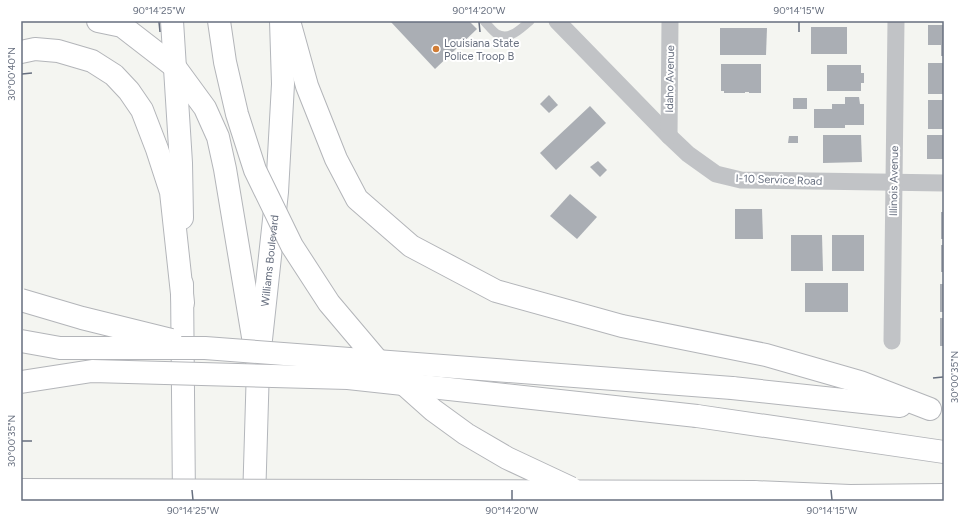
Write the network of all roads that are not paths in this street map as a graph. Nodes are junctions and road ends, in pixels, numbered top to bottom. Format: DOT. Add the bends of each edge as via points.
graph roads {
  1 [pos="98,21"];
  2 [pos="172,21"];
  3 [pos="219,21"];
  4 [pos="281,21"];
  5 [pos="289,21"];
  6 [pos="484,21"];
  7 [pos="530,21"];
  8 [pos="557,21"];
  9 [pos="670,21"];
  10 [pos="896,21"];
  11 [pos="21,52"];
  12 [pos="174,67"];
  13 [pos="669,136"];
  14 [pos="894,183"];
  15 [pos="944,183"];
  16 [pos="21,300"];
  17 [pos="182,303"];
  18 [pos="21,341"];
  19 [pos="892,341"];
  20 [pos="205,348"];
  21 [pos="258,367"];
  22 [pos="21,382"];
  23 [pos="937,409"];
  24 [pos="944,452"];
  25 [pos="21,490"];
  26 [pos="944,496"];
  27 [pos="184,501"];
  28 [pos="254,501"];
  29 [pos="608,501"];
  1 -- 12 [label="main road" via="122,26"];
  2 -- 12 [label="main road"];
  3 -- 29 [label="main road, bridge" via="237,114 255,170 292,246 329,303 378,361 455,426 507,458 561,484"];
  4 -- 21 [label="main road, Williams Boulevard" via="283,84 277,192"];
  5 -- 23 [label="main road" via="307,86 336,159 357,199 411,246 496,291 622,326 766,355 860,382"];
  6 -- 7 [label="lane" via="497,34 507,36 514,34"];
  8 -- 13 [label="street, I-10 Service Road"];
  9 -- 13 [label="street, Idaho Avenue"];
  10 -- 14 [label="street, Illinois Avenue"];
  11 -- 17 [label="main road" via="35,49 58,51 92,60 114,75 129,90 142,110 171,192"];
  12 -- 17 [label="main road" via="181,163"];
  12 -- 21 [label="main road" via="205,108 218,137"];
  13 -- 14 [label="street, I-10 Service Road" via="688,154 716,174 741,180"];
  14 -- 15 [label="street, I-10 Service Road"];
  14 -- 19 [label="street, Illinois Avenue"];
  16 -- 20 [label="main road, bridge" via="82,318"];
  17 -- 27 [label="main road"];
  18 -- 20 [label="main road, bridge" via="60,348"];
  20 -- 23 [label="main road, bridge" via="732,388"];
  21 -- 28 [label="main road, Williams Boulevard"];
  22 -- 24 [label="main road, bridge" via="92,371 348,378 697,416"];
  25 -- 26 [label="main road, bridge" via="754,492"];
}
